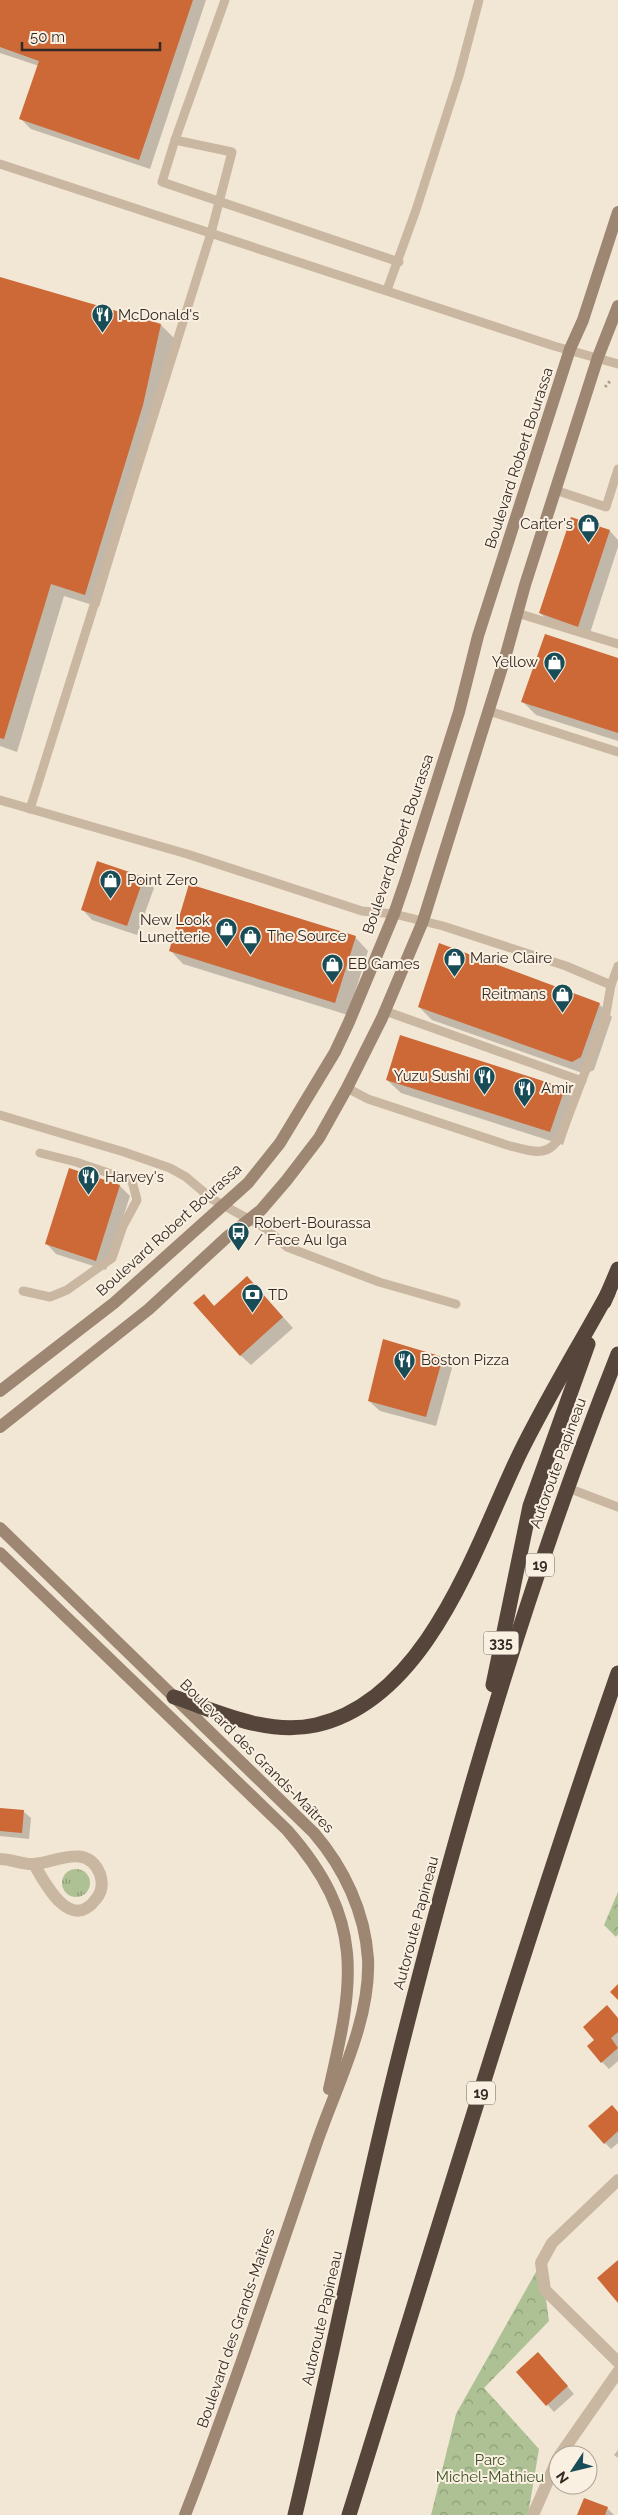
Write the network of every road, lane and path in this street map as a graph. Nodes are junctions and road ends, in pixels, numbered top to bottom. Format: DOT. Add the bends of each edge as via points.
graph roads {
  1 [pos="226,0"];
  2 [pos="479,0"];
  3 [pos="175,140"];
  4 [pos="0,164"];
  5 [pos="219,200"];
  6 [pos="618,212"];
  7 [pos="211,233"];
  8 [pos="399,262"];
  9 [pos="387,290"];
  10 [pos="618,306"];
  11 [pos="570,349"];
  12 [pos="598,357"];
  13 [pos="618,364"];
  14 [pos="618,469"];
  15 [pos="556,490"];
  16 [pos="518,614"];
  17 [pos="618,644"];
  18 [pos="489,711"];
  19 [pos="618,752"];
  20 [pos="0,800"];
  21 [pos="30,809"];
  22 [pos="394,914"];
  23 [pos="423,921"];
  24 [pos="618,966"];
  25 [pos="611,985"];
  26 [pos="385,1011"];
  27 [pos="582,1081"];
  28 [pos="348,1088"];
  29 [pos="0,1115"];
  30 [pos="40,1153"];
  31 [pos="223,1205"];
  32 [pos="250,1219"];
  33 [pos="618,1269"];
  34 [pos="23,1291"];
  35 [pos="608,1293"];
  36 [pos="456,1304"];
  37 [pos="618,1354"];
  38 [pos="0,1391"];
  39 [pos="0,1427"];
  40 [pos="568,1488"];
  41 [pos="618,1507"];
  42 [pos="0,1528"];
  43 [pos="0,1553"];
  44 [pos="618,1673"];
  45 [pos="174,1697"];
  46 [pos="473,1779"];
  47 [pos="0,1858"];
  48 [pos="34,1864"];
  49 [pos="314,2150"];
  50 [pos="618,2180"];
  51 [pos="618,2362"];
  52 [pos="618,2372"];
  53 [pos="567,2445"];
  54 [pos="548,2481"];
  55 [pos="185,2515"];
  56 [pos="295,2515"];
  57 [pos="349,2515"];
  58 [pos="533,2515"];
  1 -- 3 [label="lane"];
  2 -- 8 [label="lane"];
  3 -- 5 [label="lane" via="162,182"];
  3 -- 5 [label="lane" via="232,152"];
  4 -- 7 [label="lane"];
  5 -- 7 [label="lane"];
  5 -- 8 [label="lane"];
  6 -- 11 [label="street, Boulevard Robert Bourassa" via="584,320"];
  7 -- 9 [label="lane"];
  7 -- 21 [label="lane"];
  8 -- 9 [label="lane"];
  9 -- 11 [label="lane"];
  10 -- 12 [label="street"];
  11 -- 12 [label="lane"];
  11 -- 22 [label="street, Boulevard Robert Bourassa"];
  12 -- 13 [label="lane"];
  12 -- 15 [label="street"];
  14 -- 15 [label="lane" via="606,507"];
  15 -- 16 [label="street"];
  16 -- 17 [label="lane"];
  16 -- 18 [label="street"];
  18 -- 19 [label="lane"];
  18 -- 23 [label="street"];
  20 -- 21 [label="lane"];
  21 -- 22 [label="lane" via="187,854 362,911"];
  22 -- 23 [label="lane"];
  22 -- 31 [label="street, Boulevard Robert Bourassa" via="350,1022 324,1070 280,1143 248,1183"];
  23 -- 25 [label="lane" via="566,966"];
  23 -- 26 [label="street"];
  24 -- 25 [label="lane"];
  25 -- 27 [label="lane" via="607,1011"];
  26 -- 27 [label="lane"];
  26 -- 28 [label="street"];
  27 -- 28 [label="lane" via="558,1142 539,1152 368,1099"];
  28 -- 32 [label="street" via="319,1138 296,1169"];
  29 -- 31 [label="lane" via="170,1168"];
  30 -- 34 [label="lane" via="132,1181 137,1200 123,1226 112,1258 67,1290 50,1297"];
  31 -- 32 [label="lane"];
  31 -- 38 [label="street, Boulevard Robert Bourassa" via="114,1303"];
  32 -- 36 [label="lane" via="286,1247 379,1282"];
  32 -- 39 [label="street" via="149,1309"];
  33 -- 35 [label="highway, 335"];
  35 -- 45 [label="highway" via="521,1452 438,1622 394,1679 356,1708 298,1728 257,1724"];
  35 -- 46 [label="highway, 335" via="530,1506"];
  37 -- 40 [label="highway, Autoroute Papineau / 19"];
  40 -- 41 [label="lane"];
  40 -- 46 [label="highway, Autoroute Papineau / 19" via="546,1547"];
  42 -- 45 [label="street, Boulevard des Grands-Maîtres"];
  43 -- 49 [label="street, Boulevard des Grands-Maîtres" via="288,1830 324,1879 338,1909 345,1936 348,1982 345,2020"];
  44 -- 57 [label="highway, 19" via="510,1998"];
  45 -- 49 [label="street, Boulevard des Grands-Maîtres" via="317,1837 340,1869 359,1912 368,1959 365,1997 358,2028"];
  46 -- 56 [label="highway, Autoroute Papineau / 19" via="397,2062"];
  47 -- 48 [label="street"];
  48 -- 48 [label="street" via="52,1894 67,1908 86,1908 102,1890 97,1869 86,1859 68,1856"];
  49 -- 55 [label="street, Boulevard des Grands-Maîtres" via="245,2357"];
  50 -- 51 [label="street" via="552,2244 541,2263 544,2290"];
  52 -- 53 [label="street"];
  54 -- 58 [label="street"];
}
